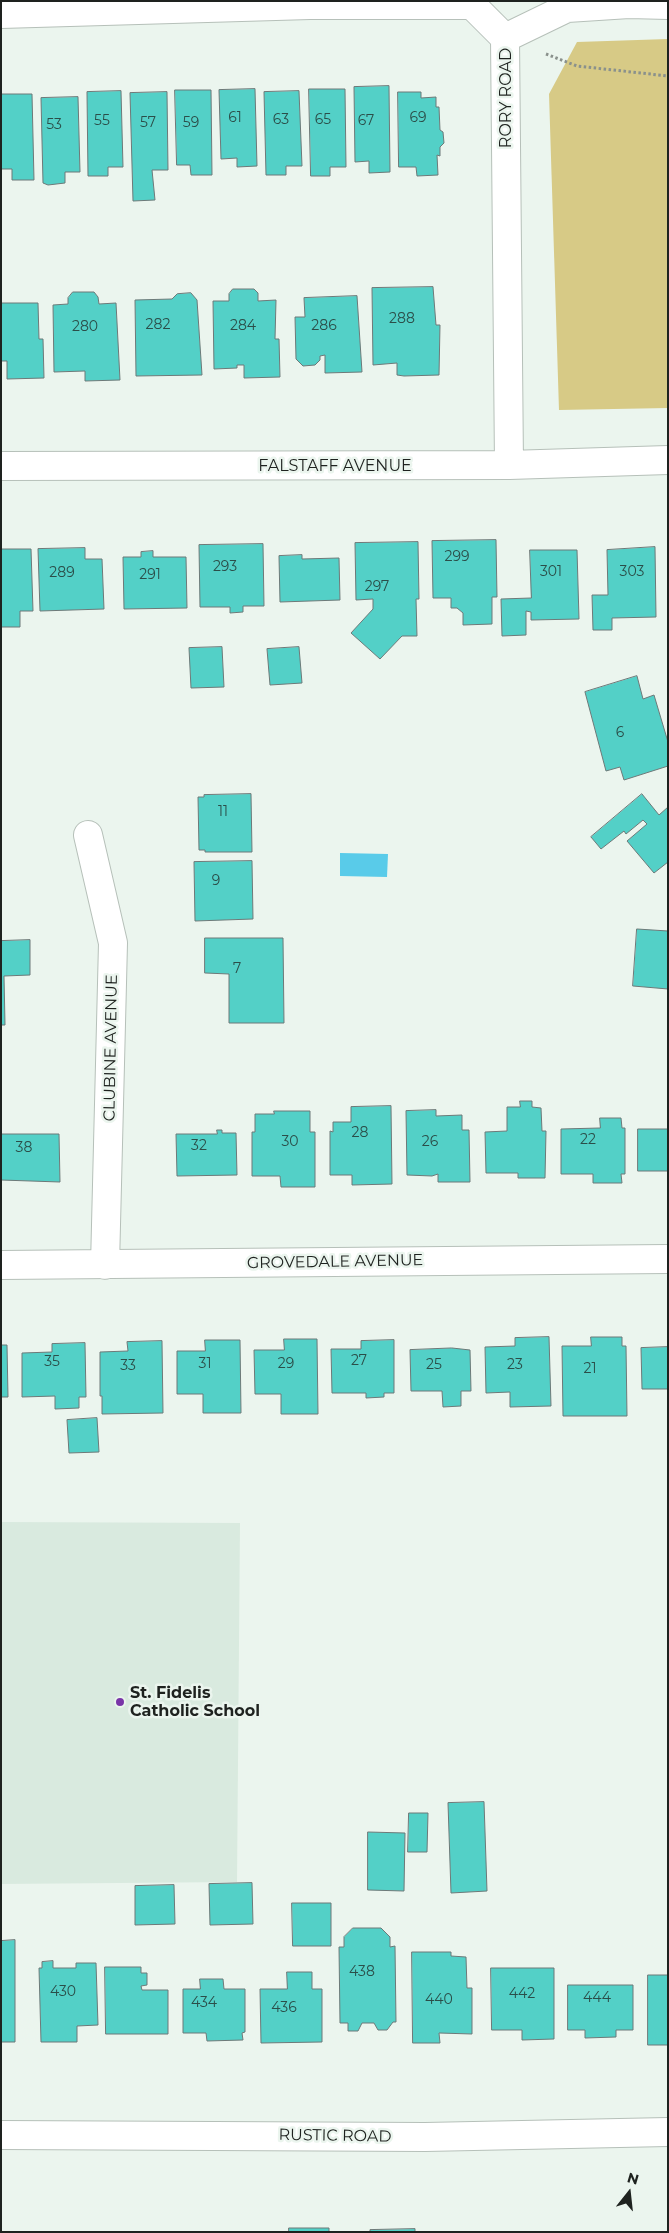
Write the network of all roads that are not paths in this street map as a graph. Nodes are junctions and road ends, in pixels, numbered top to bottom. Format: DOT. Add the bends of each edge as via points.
graph roads {
  1 [pos="217,5"];
  2 [pos="668,5"];
  3 [pos="1,14"];
  4 [pos="505,38"];
  5 [pos="668,460"];
  6 [pos="1,466"];
  7 [pos="509,466"];
  8 [pos="88,835"];
  9 [pos="668,1259"];
  10 [pos="1,1265"];
  11 [pos="105,1265"];
  12 [pos="668,2132"];
  13 [pos="1,2135"];
  1 -- 3 [label="street, RORY ROAD"];
  1 -- 4 [label="street, RORY ROAD" via="472,5"];
  2 -- 4 [label="street" via="567,8"];
  4 -- 7 [label="street, RORY ROAD"];
  5 -- 7 [label="street, FALSTAFF AVENUE"];
  6 -- 7 [label="street, FALSTAFF AVENUE"];
  8 -- 11 [label="street, CLUBINE AVENUE" via="113,943"];
  9 -- 11 [label="street, GROVEDALE AVENUE"];
  10 -- 11 [label="street, GROVEDALE AVENUE"];
  12 -- 13 [label="street, RUSTIC ROAD" via="425,2137"];
}
